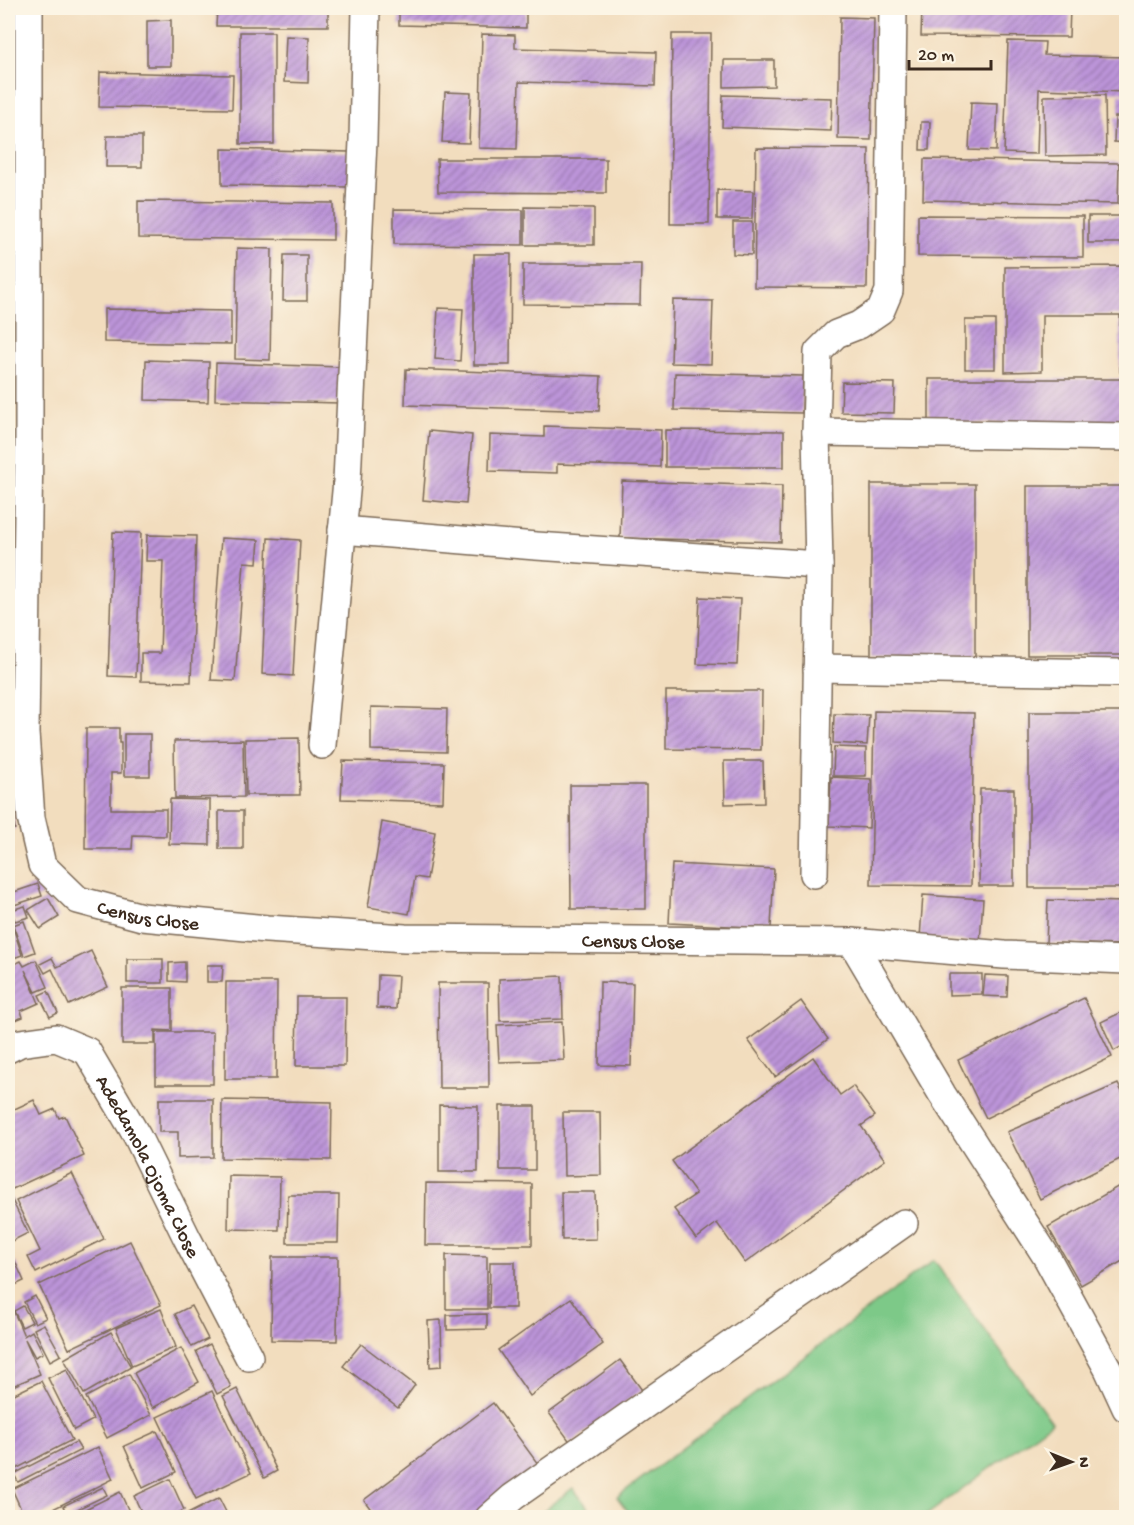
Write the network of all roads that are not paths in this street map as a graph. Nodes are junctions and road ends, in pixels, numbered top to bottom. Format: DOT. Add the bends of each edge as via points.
graph roads {
  1 [pos="29,8"];
  2 [pos="366,8"];
  3 [pos="893,8"];
  4 [pos="816,432"];
  5 [pos="1126,437"];
  6 [pos="342,530"];
  7 [pos="819,565"];
  8 [pos="817,668"];
  9 [pos="1119,672"];
  10 [pos="322,745"];
  11 [pos="814,873"];
  12 [pos="852,942"];
  13 [pos="1126,960"];
  14 [pos="8,1049"];
  15 [pos="904,1223"];
  16 [pos="249,1357"];
  17 [pos="1126,1408"];
  18 [pos="489,1518"];
  1 -- 12 [label="street, Census Close" via="25,733 31,818 42,865 78,900 142,917 267,929 405,938"];
  2 -- 6 [label="street" via="363,141"];
  3 -- 4 [label="street" via="889,291 881,310 859,326 836,334 818,352"];
  4 -- 5 [label="street"];
  4 -- 7 [label="street"];
  6 -- 7 [label="street"];
  6 -- 10 [label="street"];
  7 -- 8 [label="street"];
  8 -- 9 [label="street"];
  8 -- 11 [label="street"];
  12 -- 13 [label="street, Census Close" via="1004,955"];
  12 -- 17 [label="street" via="942,1094 1046,1256"];
  14 -- 16 [label="street, Adedamola Ojoma Close" via="20,1043 56,1038 87,1051 137,1136"];
  15 -- 18 [label="street" via="513,1497"];
}
